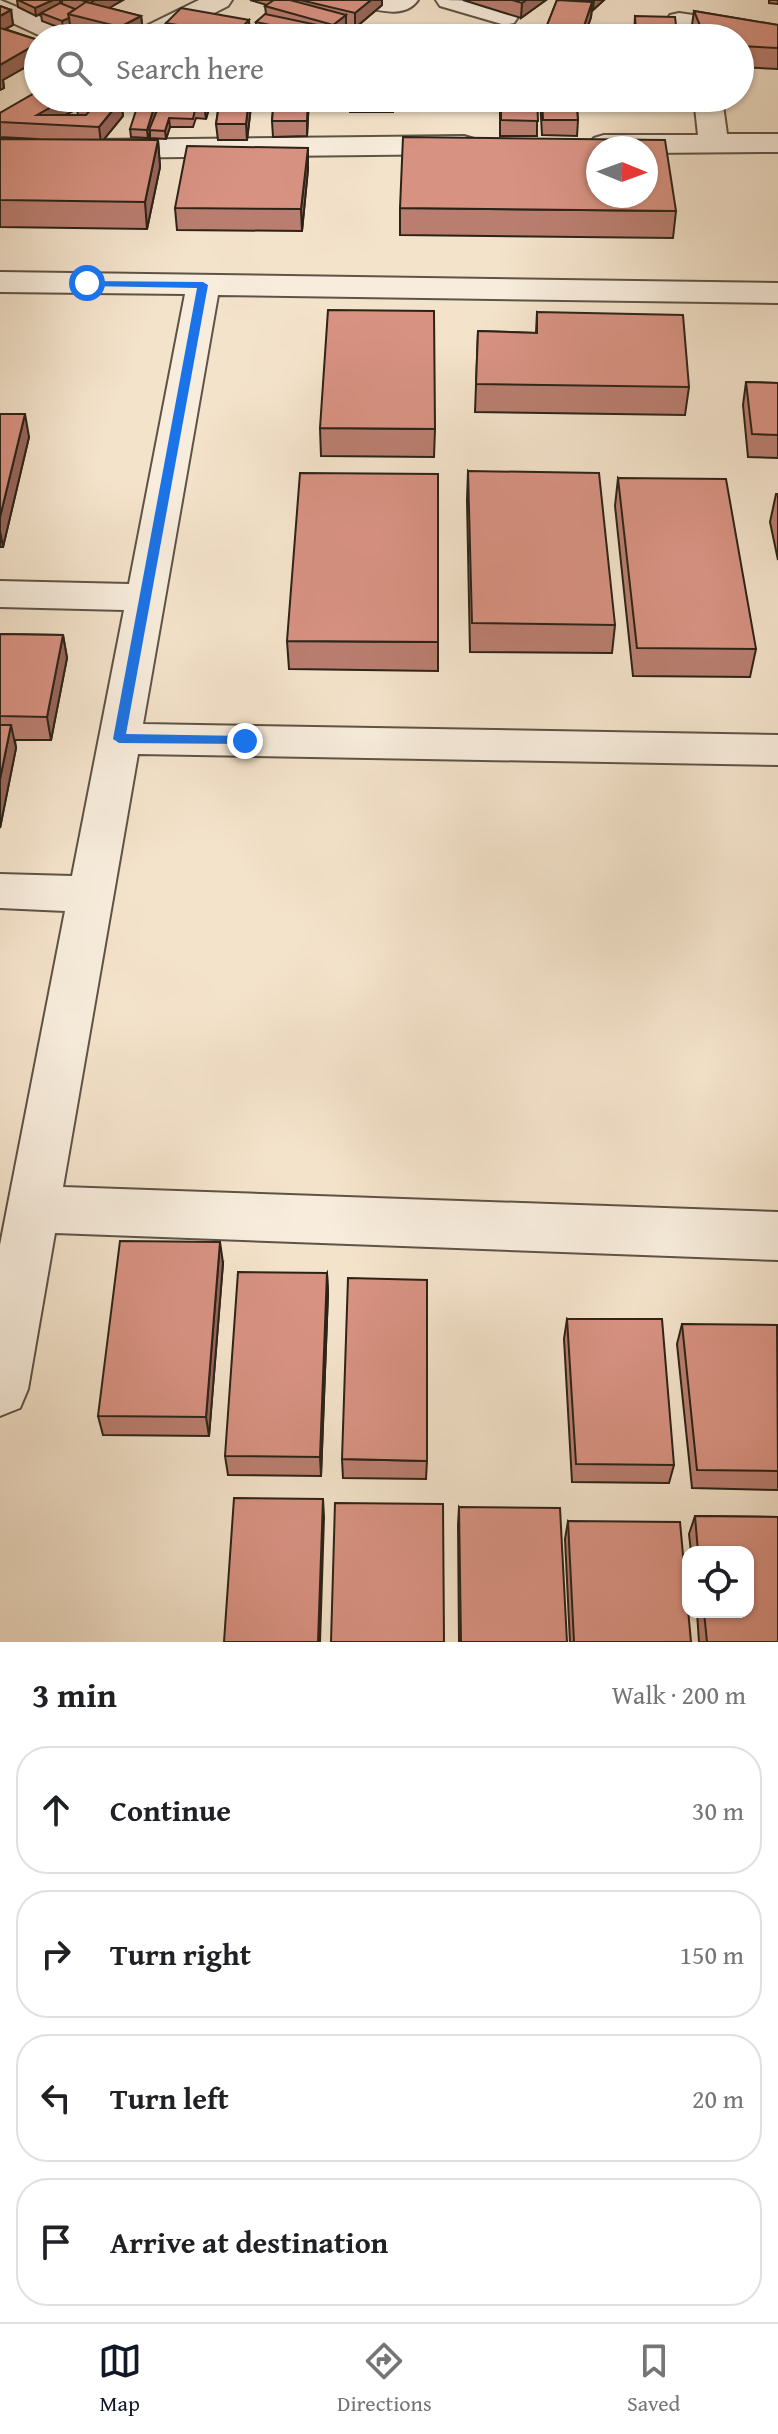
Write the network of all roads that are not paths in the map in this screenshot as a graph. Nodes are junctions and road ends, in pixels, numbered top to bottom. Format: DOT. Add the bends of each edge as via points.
graph roads {
  1 [pos="219,0"];
  2 [pos="369,0"];
  3 [pos="405,0"];
  4 [pos="449,0"];
  5 [pos="0,7"];
  6 [pos="505,17"];
  7 [pos="27,20"];
  8 [pos="679,20"];
  9 [pos="36,24"];
  10 [pos="172,24"];
  11 [pos="705,24"];
  12 [pos="754,31"];
  13 [pos="0,34"];
  14 [pos="778,35"];
  15 [pos="710,112"];
  16 [pos="778,143"];
  17 [pos="575,144"];
  18 [pos="714,144"];
  19 [pos="497,145"];
  20 [pos="0,150"];
  21 [pos="0,282"];
  22 [pos="203,285"];
  23 [pos="778,293"];
  24 [pos="0,594"];
  25 [pos="146,597"];
  26 [pos="119,739"];
  27 [pos="778,750"];
  28 [pos="0,891"];
  29 [pos="91,894"];
  30 [pos="33,1209"];
  31 [pos="778,1236"];
  32 [pos="0,1389"];
  1 -- 10 [label="street"];
  2 -- 3 [label="street" via="390,5"];
  4 -- 6 [label="street"];
  5 -- 7 [label="street"];
  7 -- 9 [label="street"];
  7 -- 13 [label="street"];
  8 -- 11 [label="street"];
  12 -- 14 [label="street"];
  15 -- 18 [label="street"];
  16 -- 18 [label="street"];
  17 -- 18 [label="street"];
  19 -- 20 [label="street"];
  21 -- 22 [label="street"];
  22 -- 23 [label="street"];
  22 -- 25 [label="street"];
  24 -- 25 [label="street"];
  25 -- 26 [label="street"];
  26 -- 27 [label="street"];
  26 -- 29 [label="street"];
  28 -- 29 [label="street"];
  29 -- 30 [label="street"];
  30 -- 31 [label="street"];
  30 -- 32 [label="street"];
}
